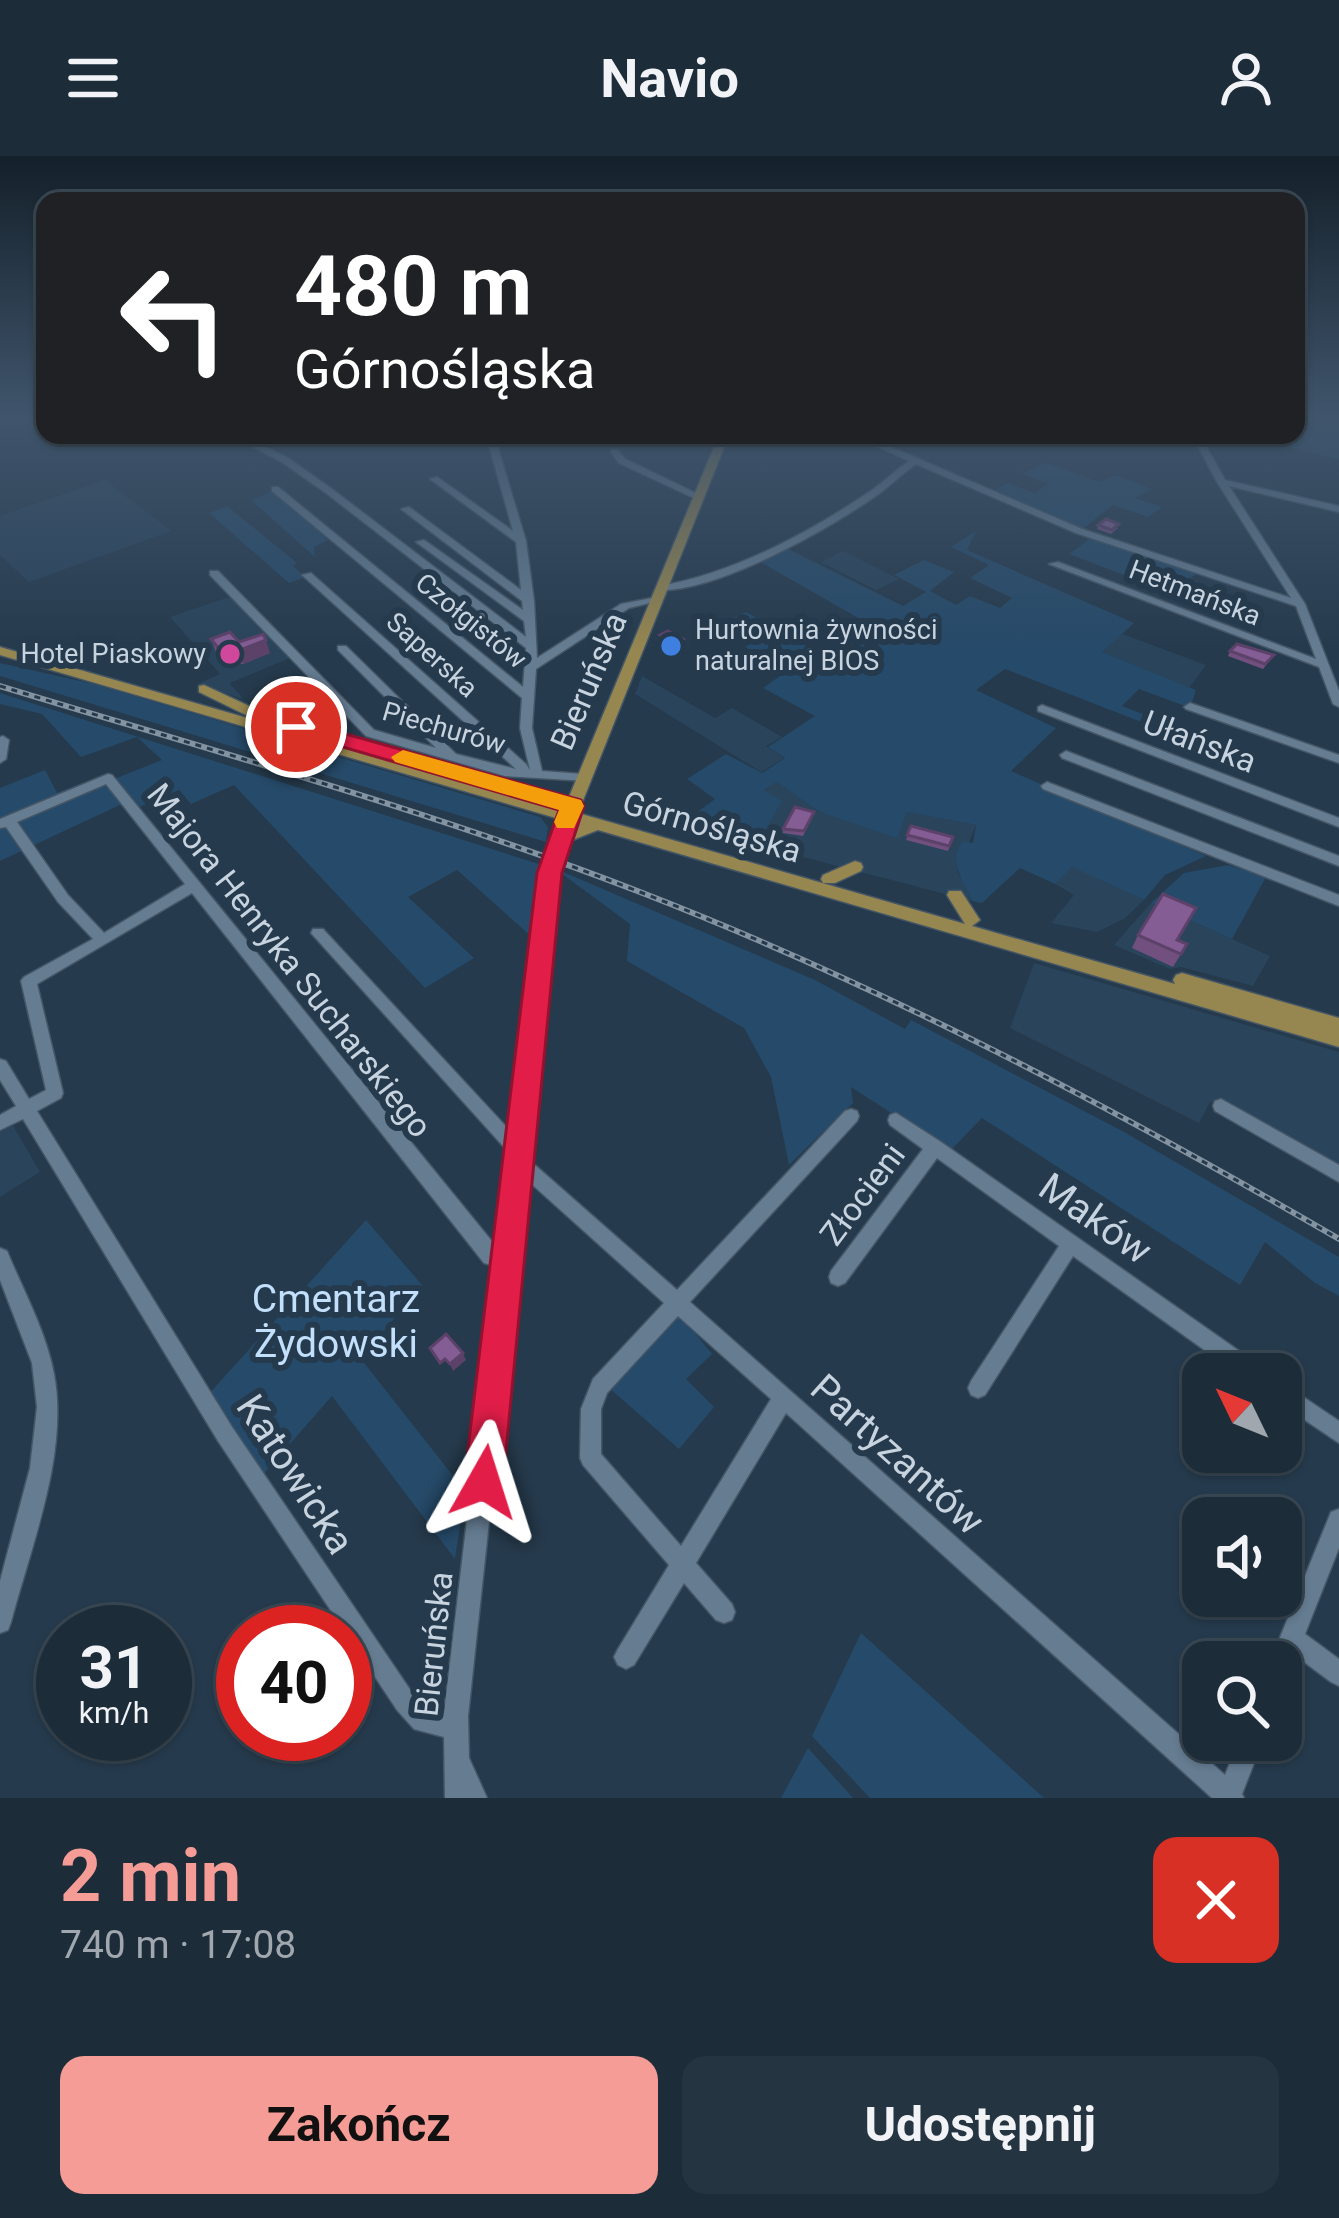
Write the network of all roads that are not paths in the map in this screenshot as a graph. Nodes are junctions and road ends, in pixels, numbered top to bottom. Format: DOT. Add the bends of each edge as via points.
graph roads {
  1 [pos="284,497"];
  2 [pos="333,497"];
  3 [pos="459,497"];
  4 [pos="508,497"];
  5 [pos="699,497"];
  6 [pos="867,497"];
  7 [pos="1001,497"];
  8 [pos="1231,497"];
  9 [pos="1285,497"];
  10 [pos="406,509"];
  11 [pos="1339,509"];
  12 [pos="521,541"];
  13 [pos="421,542"];
  14 [pos="1054,564"];
  15 [pos="214,573"];
  16 [pos="307,574"];
  17 [pos="661,593"];
  18 [pos="529,601"];
  19 [pos="1300,604"];
  20 [pos="530,620"];
  21 [pos="0,642"];
  22 [pos="532,647"];
  23 [pos="342,648"];
  24 [pos="0,652"];
  25 [pos="1320,664"];
  26 [pos="531,667"];
  27 [pos="204,688"];
  28 [pos="527,696"];
  29 [pos="1339,704"];
  30 [pos="1190,707"];
  31 [pos="1042,710"];
  32 [pos="257,716"];
  33 [pos="4,740"];
  34 [pos="1066,754"];
  35 [pos="0,759"];
  36 [pos="1339,759"];
  37 [pos="455,760"];
  38 [pos="522,773"];
  39 [pos="537,774"];
  40 [pos="582,782"];
  41 [pos="1047,786"];
  42 [pos="546,798"];
  43 [pos="571,811"];
  44 [pos="4,822"];
  45 [pos="598,824"];
  46 [pos="1339,824"];
  47 [pos="559,839"];
  48 [pos="1339,861"];
  49 [pos="855,867"];
  50 [pos="829,879"];
  51 [pos="192,887"];
  52 [pos="955,895"];
  53 [pos="1339,901"];
  54 [pos="970,920"];
  55 [pos="318,933"];
  56 [pos="103,940"];
  57 [pos="1339,1025"];
  58 [pos="1339,1039"];
  59 [pos="0,1066"];
  60 [pos="1221,1106"];
  61 [pos="26,1108"];
  62 [pos="851,1116"];
  63 [pos="896,1120"];
  64 [pos="0,1123"];
  65 [pos="520,1142"];
  66 [pos="935,1148"];
  67 [pos="518,1172"];
  68 [pos="1339,1174"];
  69 [pos="1070,1244"];
  70 [pos="0,1257"];
  71 [pos="507,1260"];
  72 [pos="838,1277"];
  73 [pos="675,1301"];
  74 [pos="9,1312"];
  75 [pos="1226,1353"];
  76 [pos="978,1388"];
  77 [pos="783,1398"];
  78 [pos="1302,1407"];
  79 [pos="1339,1433"];
  80 [pos="1339,1520"];
  81 [pos="681,1561"];
  82 [pos="724,1612"];
  83 [pos="0,1622"];
  84 [pos="1292,1638"];
  85 [pos="1291,1641"];
  86 [pos="626,1657"];
  87 [pos="1339,1674"];
  88 [pos="456,1737"];
  89 [pos="1243,1761"];
  90 [pos="1229,1797"];
  91 [pos="458,1798"];
  92 [pos="474,1798"];
  1 -- 28 [label="street, Czołgistów"];
  2 -- 22 [label="street"];
  3 -- 12 [label="street"];
  4 -- 12 [label="street"];
  5 -- 17 [label="main road, Bieruńska"];
  6 -- 17 [label="street" via="770,551"];
  7 -- 19 [label="street" via="1098,538"];
  8 -- 19 [label="street"];
  9 -- 11 [label="street"];
  10 -- 18 [label="street"];
  12 -- 18 [label="street"];
  13 -- 20 [label="street"];
  14 -- 25 [label="street, Hetmańska"];
  15 -- 37 [label="street, Piechurów" via="361,727"];
  16 -- 38 [label="street, Saperska"];
  17 -- 26 [label="street" via="625,606"];
  17 -- 40 [label="main road, Bieruńska"];
  18 -- 20 [label="street"];
  19 -- 25 [label="street"];
  20 -- 22 [label="street"];
  21 -- 32 [label="main road, Górnośląska"];
  22 -- 26 [label="street"];
  23 -- 37 [label="street"];
  24 -- 43 [label="main road, Górnośląska"];
  25 -- 29 [label="street"];
  26 -- 28 [label="street"];
  27 -- 32 [label="main road"];
  28 -- 39 [label="street"];
  30 -- 36 [label="street"];
  31 -- 46 [label="street, Ułańska"];
  32 -- 42 [label="main road, Górnośląska"];
  33 -- 35 [label="street"];
  34 -- 48 [label="street"];
  37 -- 38 [label="street, Piechurów"];
  38 -- 39 [label="street, Piechurów"];
  39 -- 40 [label="street, Piechurów"];
  40 -- 42 [label="main road"];
  40 -- 43 [label="main road, Bieruńska"];
  41 -- 53 [label="street"];
  42 -- 43 [label="main road, Górnośląska"];
  43 -- 45 [label="main road, Górnośląska"];
  43 -- 47 [label="street, Bieruńska"];
  43 -- 50 [label="main road, Górnośląska"];
  44 -- 51 [label="street, Majora Henryka Sucharskiego" via="108,778"];
  44 -- 56 [label="street" via="32,848 70,912"];
  45 -- 47 [label="main road"];
  45 -- 58 [label="main road, Górnośląska"];
  47 -- 65 [label="street, Bieruńska"];
  49 -- 50 [label="main road"];
  50 -- 54 [label="main road, Górnośląska"];
  51 -- 56 [label="street"];
  51 -- 71 [label="street, Majora Henryka Sucharskiego" via="418,1171 491,1257"];
  52 -- 54 [label="main road"];
  54 -- 57 [label="main road, Górnośląska"];
  55 -- 65 [label="street" via="509,1141"];
  56 -- 61 [label="street" via="29,981 55,1093"];
  59 -- 61 [label="street, Katowicka"];
  60 -- 68 [label="street"];
  61 -- 64 [label="street"];
  61 -- 88 [label="street, Katowicka" via="225,1434 405,1702"];
  62 -- 73 [label="street"];
  63 -- 66 [label="street, Maków"];
  65 -- 67 [label="street, Bieruńska"];
  66 -- 69 [label="street, Maków"];
  66 -- 72 [label="street, Złocieni"];
  67 -- 71 [label="street, Bieruńska"];
  67 -- 73 [label="street, Partyzantów" via="530,1172"];
  69 -- 75 [label="street, Maków"];
  69 -- 76 [label="street"];
  70 -- 74 [label="street"];
  71 -- 88 [label="street, Bieruńska"];
  73 -- 77 [label="street, Partyzantów"];
  73 -- 81 [label="street" via="600,1386 587,1448"];
  74 -- 83 [label="street" via="44,1372 46,1438"];
  77 -- 81 [label="street"];
  77 -- 90 [label="street, Partyzantów"];
  78 -- 79 [label="street"];
  80 -- 84 [label="street"];
  81 -- 82 [label="street"];
  81 -- 86 [label="street"];
  84 -- 85 [label="street"];
  84 -- 87 [label="street"];
  88 -- 91 [label="street, Bieruńska"];
  88 -- 92 [label="street, Bieruńska"];
  89 -- 90 [label="street"];
}
